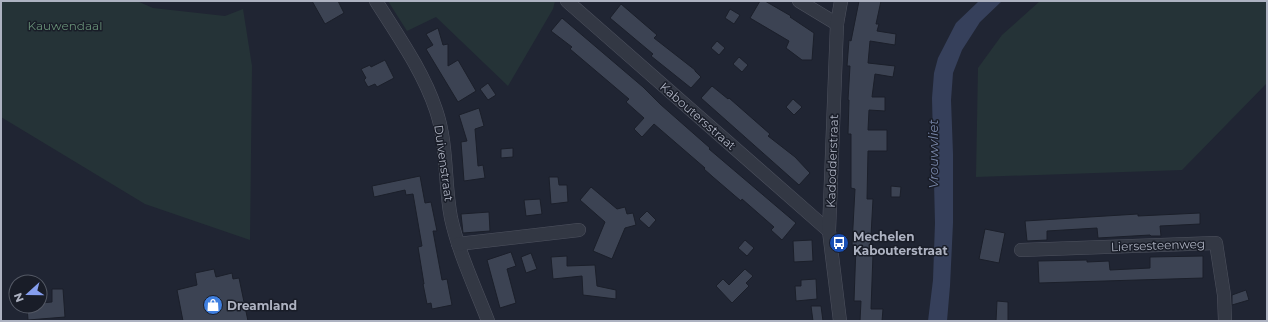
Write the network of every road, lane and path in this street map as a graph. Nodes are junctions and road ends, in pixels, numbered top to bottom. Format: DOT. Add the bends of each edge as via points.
graph roads {
  1 [pos="376,1"];
  2 [pos="567,1"];
  3 [pos="799,1"];
  4 [pos="841,1"];
  5 [pos="837,24"];
  6 [pos="579,230"];
  7 [pos="829,231"];
  8 [pos="458,244"];
  9 [pos="1021,250"];
  10 [pos="488,321"];
  11 [pos="840,321"];
  12 [pos="1225,321"];
  1 -- 8 [label="street, Duivenstraat" via="404,44 436,110 444,144 451,217"];
  2 -- 7 [label="street, Kaboutersstraat"];
  3 -- 5 [label="street"];
  4 -- 5 [label="street, Kadodderstraat"];
  5 -- 7 [label="street, Kadodderstraat"];
  6 -- 8 [label="street"];
  7 -- 11 [label="street, Kadodderstraat"];
  8 -- 10 [label="street, Duivenstraat"];
  9 -- 12 [label="street, Liersesteenweg" via="1216,243"];
}
